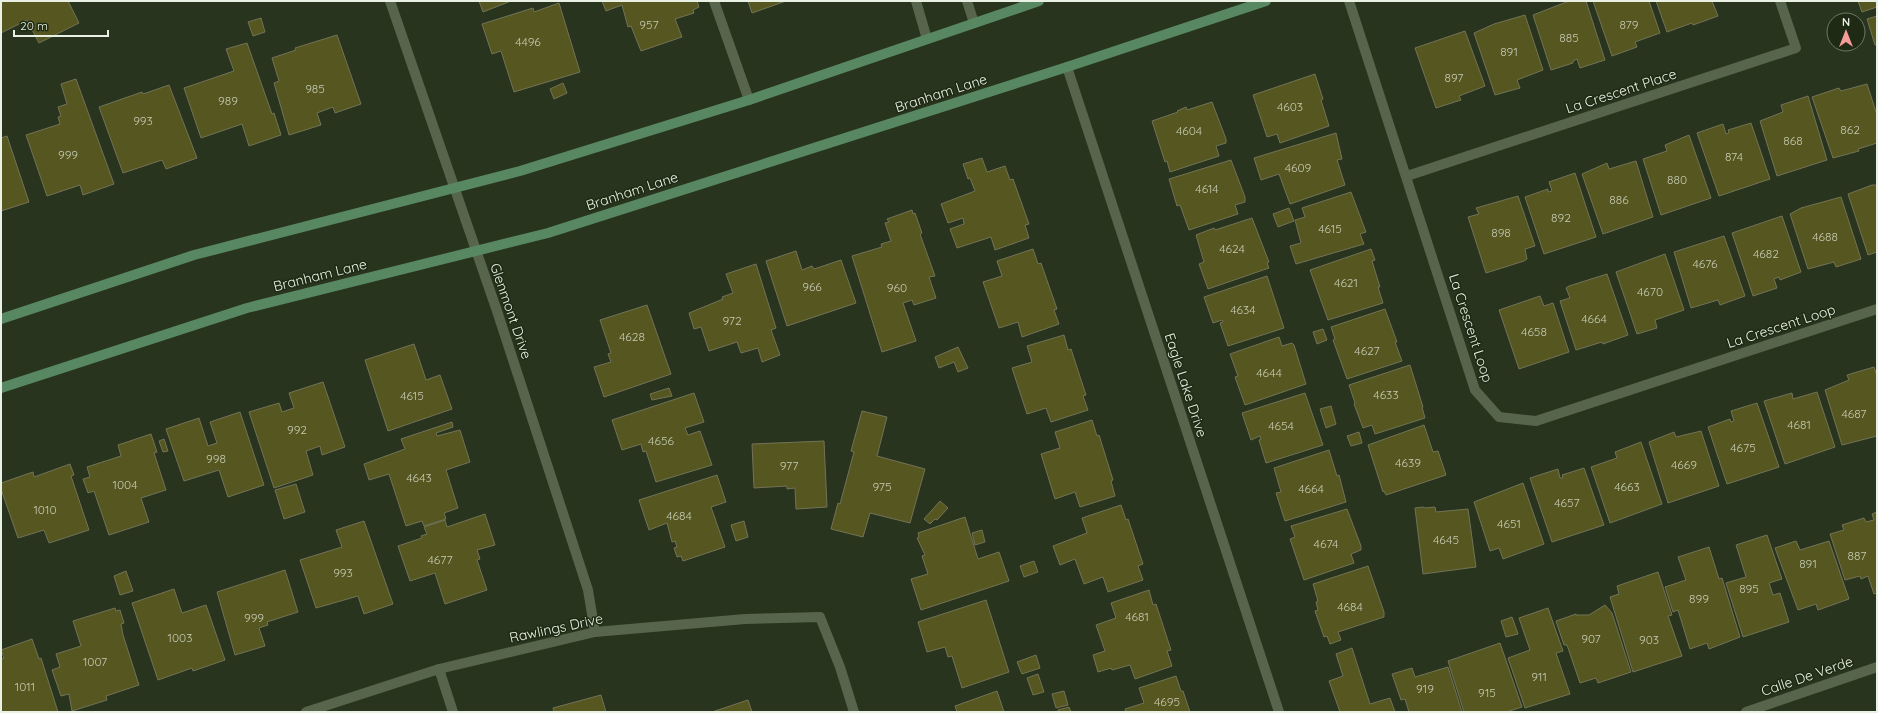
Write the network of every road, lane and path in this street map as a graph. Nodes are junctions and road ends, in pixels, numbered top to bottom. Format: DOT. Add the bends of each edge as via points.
graph roads {
  1 [pos="390,1"];
  2 [pos="714,1"];
  3 [pos="916,1"];
  4 [pos="967,1"];
  5 [pos="1039,1"];
  6 [pos="1266,1"];
  7 [pos="1349,1"];
  8 [pos="1780,1"];
  9 [pos="974,23"];
  10 [pos="927,39"];
  11 [pos="1067,67"];
  12 [pos="749,100"];
  13 [pos="1407,176"];
  14 [pos="453,188"];
  15 [pos="476,251"];
  16 [pos="1877,309"];
  17 [pos="1,319"];
  18 [pos="1,388"];
  19 [pos="596,632"];
  20 [pos="1877,667"];
  21 [pos="439,669"];
  22 [pos="306,712"];
  23 [pos="453,712"];
  24 [pos="854,712"];
  25 [pos="1279,712"];
  26 [pos="1746,712"];
  1 -- 14 [label="street, Glenmont Drive"];
  2 -- 12 [label="street"];
  3 -- 10 [label="street"];
  4 -- 9 [label="street"];
  5 -- 9 [label="main road"];
  6 -- 11 [label="main road, Branham Lane"];
  7 -- 13 [label="street, La Crescent Loop"];
  8 -- 13 [label="street, La Crescent Place" via="1796,48"];
  9 -- 10 [label="main road"];
  10 -- 12 [label="main road"];
  11 -- 15 [label="main road, Branham Lane" via="548,233"];
  11 -- 25 [label="street, Eagle Lake Drive"];
  12 -- 14 [label="main road" via="520,171"];
  13 -- 16 [label="street, La Crescent Loop" via="1475,390 1499,417 1536,421"];
  14 -- 15 [label="street, Glenmont Drive"];
  14 -- 17 [label="main road" via="194,255"];
  15 -- 18 [label="main road, Branham Lane" via="247,308"];
  15 -- 19 [label="street, Glenmont Drive" via="588,590"];
  19 -- 21 [label="street, Rawlings Drive"];
  19 -- 24 [label="street, Rawlings Drive" via="745,619 820,618 840,667"];
  20 -- 26 [label="street, Calle De Verde"];
  21 -- 22 [label="street, Rawlings Drive"];
  21 -- 23 [label="street"];
}
